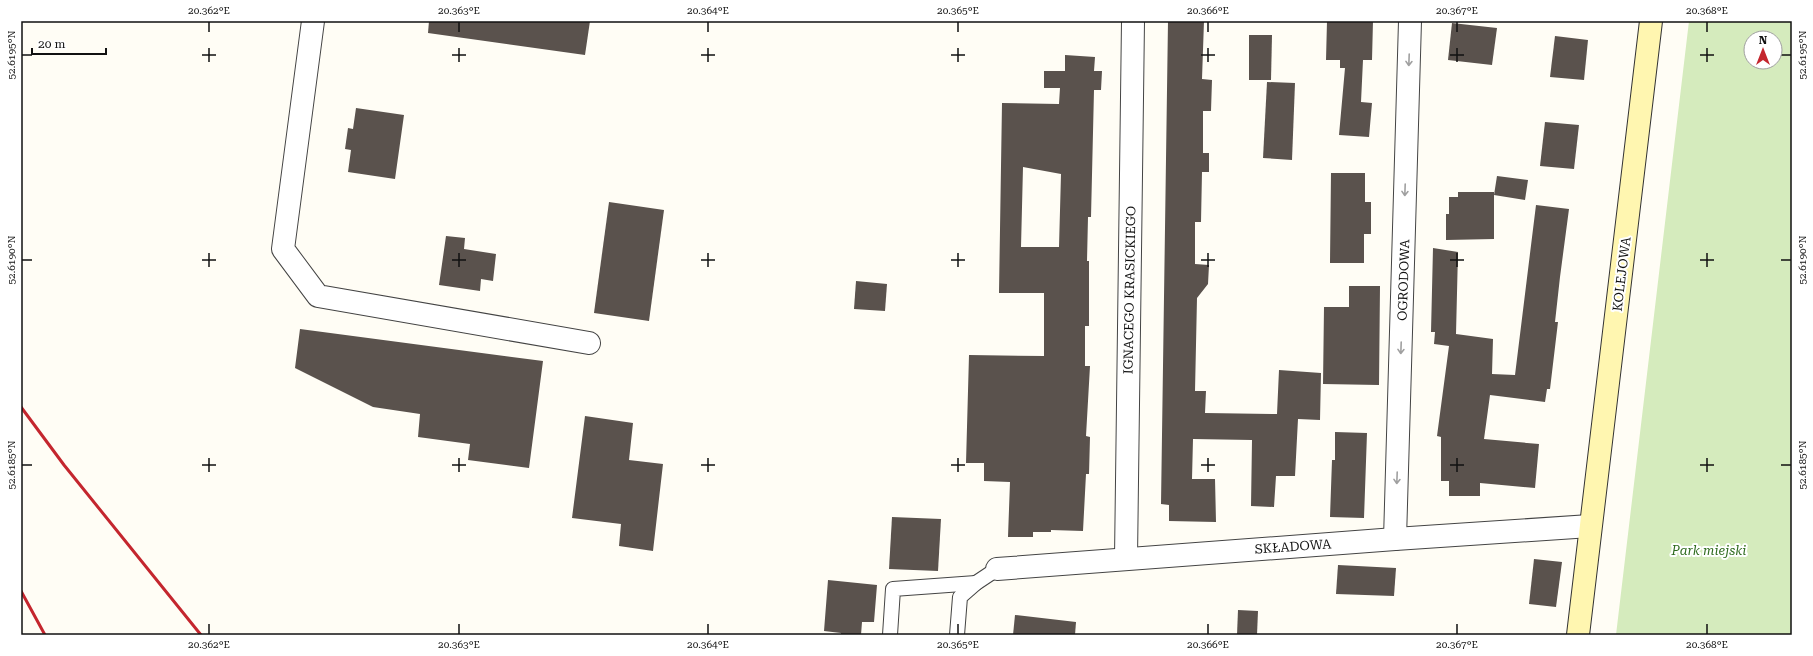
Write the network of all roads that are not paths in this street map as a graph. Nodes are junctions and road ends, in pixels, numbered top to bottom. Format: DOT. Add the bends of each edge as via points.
graph roads {
  1 [pos="313,21"];
  2 [pos="1133,21"];
  3 [pos="1410,21"];
  4 [pos="1651,21"];
  5 [pos="589,343"];
  6 [pos="1590,526"];
  7 [pos="1395,539"];
  8 [pos="1126,558"];
  9 [pos="997,569"];
  10 [pos="976,583"];
  11 [pos="890,635"];
  12 [pos="958,635"];
  13 [pos="1578,635"];
  1 -- 5 [label="street" via="283,250 318,296"];
  2 -- 8 [label="street, IGNACEGO KRASICKIEGO"];
  3 -- 7 [label="street, OGRODOWA, one-way"];
  4 -- 6 [label="street, KOLEJOWA"];
  6 -- 7 [label="street, SKŁADOWA"];
  6 -- 13 [label="street, KOLEJOWA"];
  7 -- 8 [label="street, SKŁADOWA"];
  8 -- 9 [label="street, SKŁADOWA"];
  9 -- 10 [label="lane"];
  10 -- 11 [label="lane" via="893,589"];
  10 -- 12 [label="lane" via="960,596"];
}
